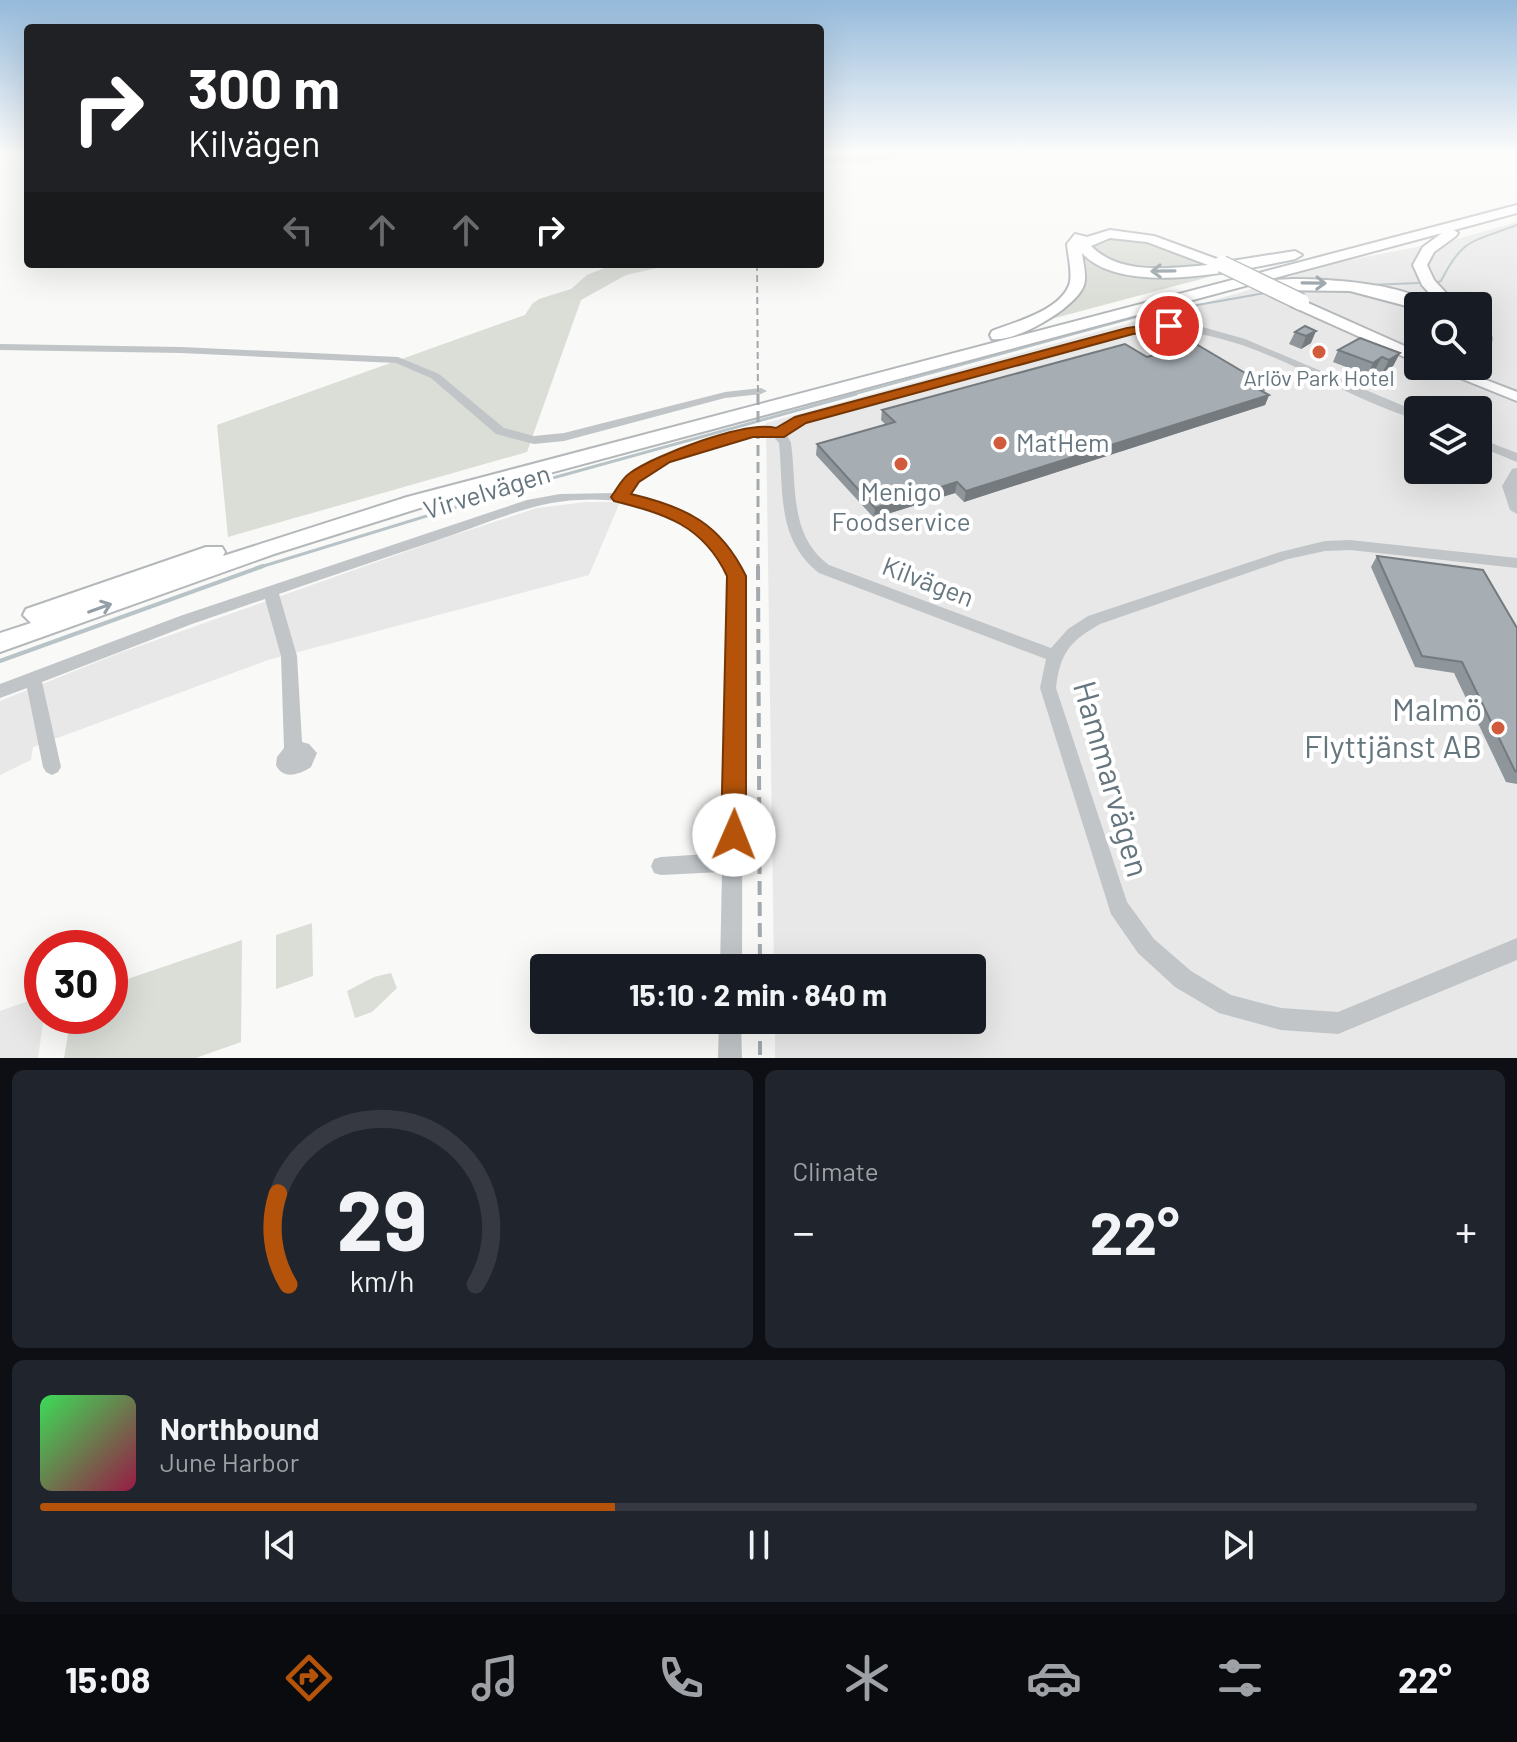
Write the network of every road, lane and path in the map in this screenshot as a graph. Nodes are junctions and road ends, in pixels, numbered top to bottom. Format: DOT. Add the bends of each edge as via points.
graph roads {
  1 [pos="1517,202"];
  2 [pos="1517,210"];
  3 [pos="1351,245"];
  4 [pos="1220,264"];
  5 [pos="1437,292"];
  6 [pos="1404,300"];
  7 [pos="1299,302"];
  8 [pos="1154,305"];
  9 [pos="974,344"];
  10 [pos="1404,346"];
  11 [pos="0,347"];
  12 [pos="1404,351"];
  13 [pos="1483,380"];
  14 [pos="761,391"];
  15 [pos="1517,394"];
  16 [pos="1404,410"];
  17 [pos="778,433"];
  18 [pos="1492,448"];
  19 [pos="1517,458"];
  20 [pos="1517,472"];
  21 [pos="620,497"];
  22 [pos="1517,506"];
  23 [pos="1517,563"];
  24 [pos="271,592"];
  25 [pos="0,627"];
  26 [pos="0,643"];
  27 [pos="1054,656"];
  28 [pos="33,678"];
  29 [pos="0,691"];
  30 [pos="293,751"];
  31 [pos="52,767"];
  32 [pos="733,862"];
  33 [pos="661,866"];
  34 [pos="1517,949"];
  35 [pos="731,954"];
  36 [pos="730,1034"];
  37 [pos="730,1058"];
  1 -- 3 [label="highway"];
  2 -- 5 [label="highway" via="1436,242 1422,257 1422,273"];
  2 -- 8 [label="highway"];
  3 -- 4 [label="highway, one-way" via="1238,265 1158,272 1102,263 1083,246 1103,236 1139,237"];
  3 -- 9 [label="highway"];
  4 -- 7 [label="highway, bridge"];
  4 -- 9 [label="highway" via="1150,235 1086,235 1074,244 1077,281 1068,298 1039,318"];
  8 -- 6 [label="highway, one-way" via="1250,287 1313,282"];
  7 -- 10 [label="highway"];
  7 -- 12 [label="highway"];
  26 -- 8 [label="highway, one-way" via="415,502"];
  9 -- 25 [label="highway" via="401,494 168,567"];
  11 -- 14 [label="street" via="398,360 435,376 500,431 534,440"];
  13 -- 15 [label="main road"];
  16 -- 17 [label="street" via="1237,338 1169,326 1132,330 800,420"];
  17 -- 21 [label="street" via="751,432 664,458 642,470"];
  17 -- 27 [label="street, Kilvägen" via="785,443 795,539 808,559"];
  18 -- 19 [label="street"];
  20 -- 22 [label="street" via="1509,486"];
  21 -- 24 [label="street, Virvelvägen" via="573,496 532,503"];
  21 -- 32 [label="street, Virvelvägen" via="663,507 700,527 725,552 736,576"];
  23 -- 27 [label="street, Hammarvägen" via="1325,546 1094,620 1071,633"];
  24 -- 28 [label="street, Virvelvägen"];
  24 -- 30 [label="street" via="289,656"];
  27 -- 34 [label="street, Hammarvägen" via="1048,688 1118,907 1146,946 1183,979 1227,1005 1281,1019 1338,1023"];
  28 -- 29 [label="street, Virvelvägen"];
  28 -- 31 [label="street"];
  32 -- 33 [label="street"];
  32 -- 35 [label="street, Virvelvägen"];
  36 -- 37 [label="street"];
}
